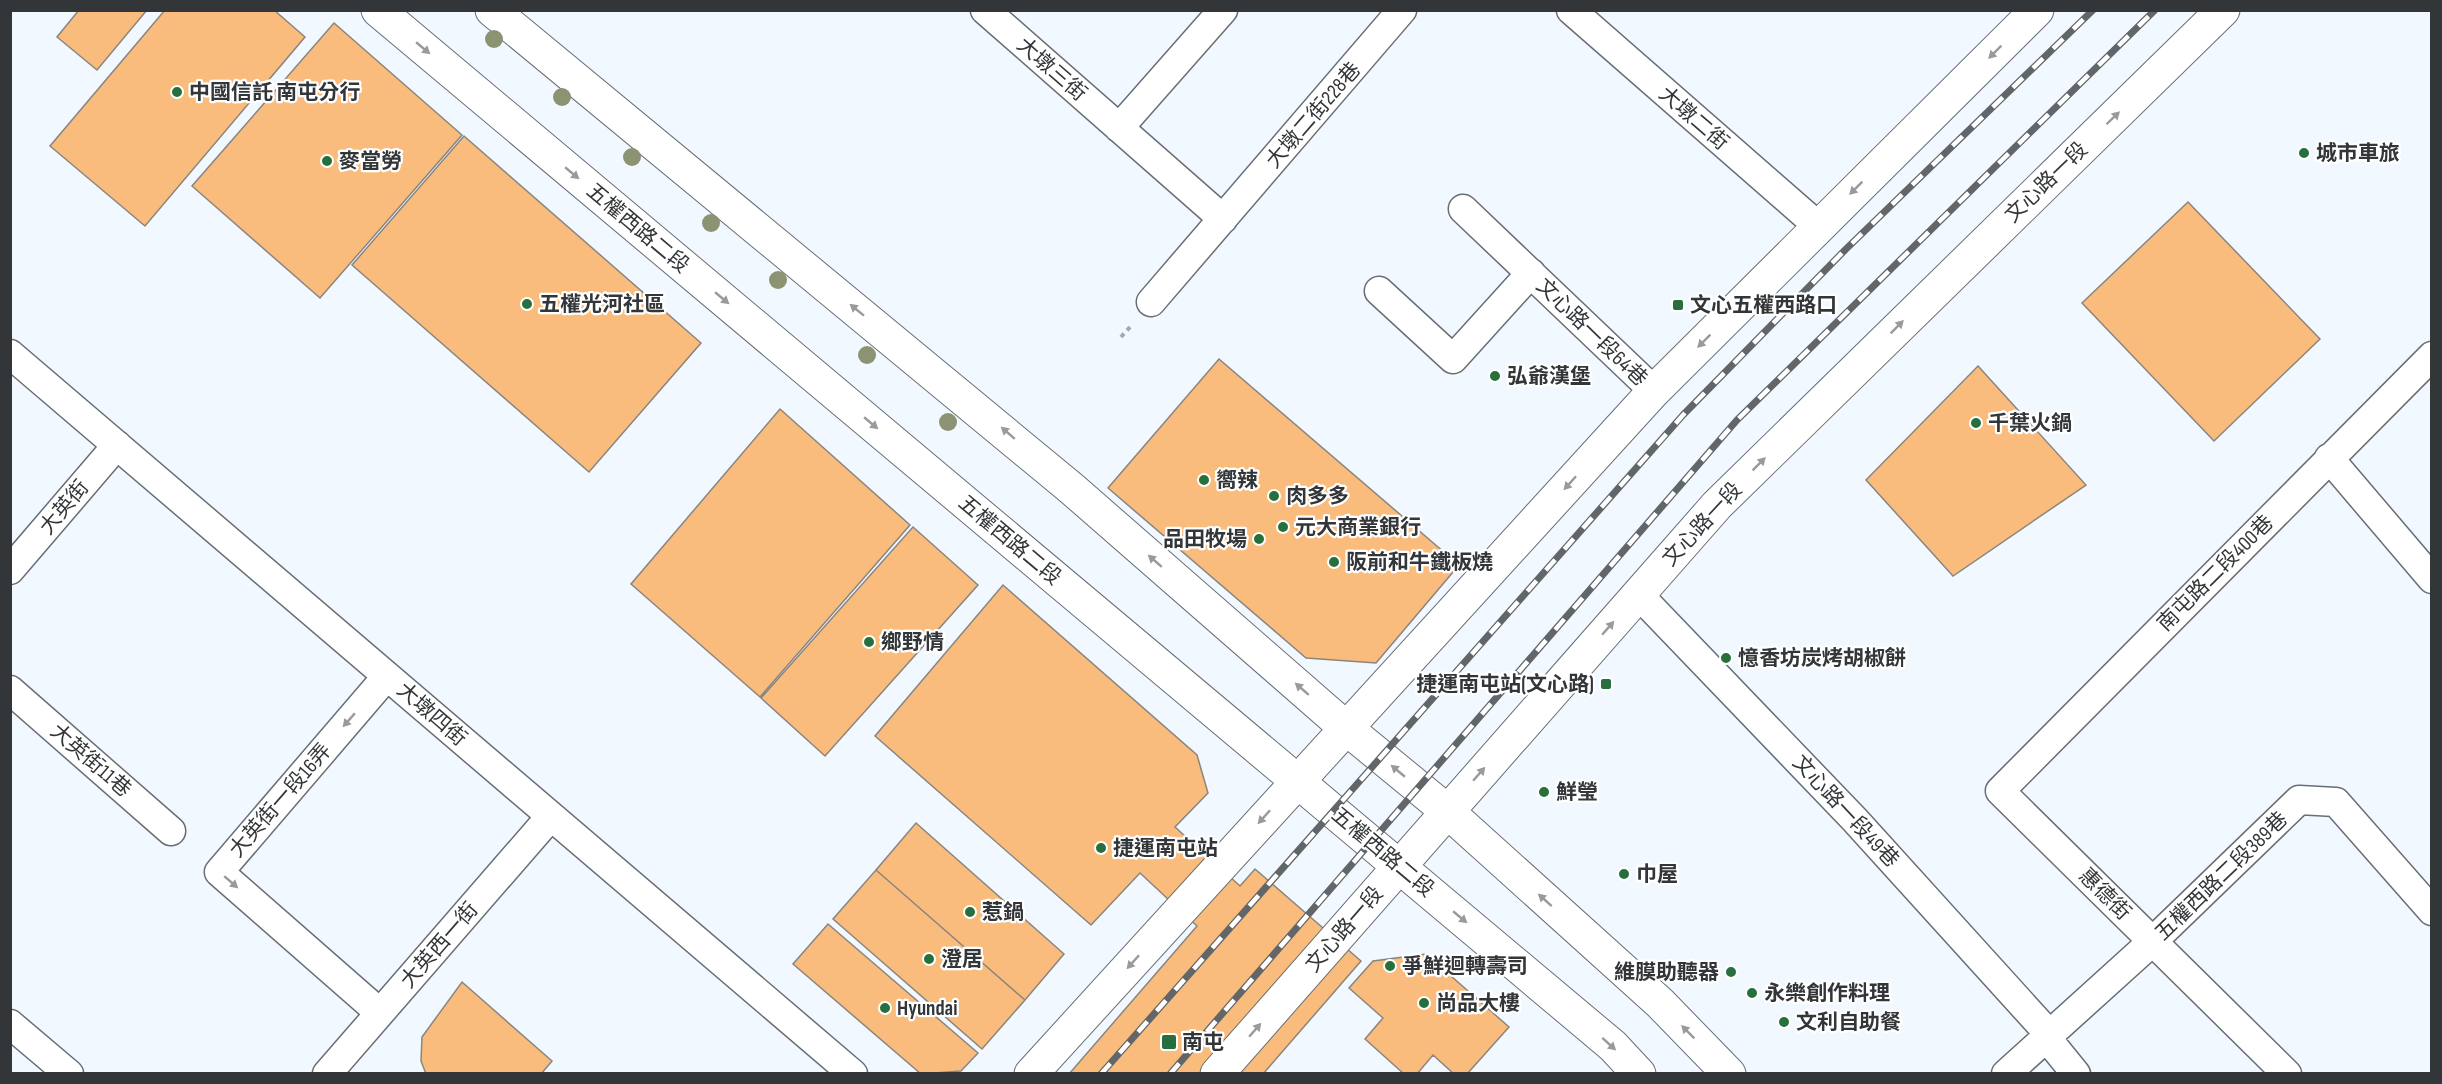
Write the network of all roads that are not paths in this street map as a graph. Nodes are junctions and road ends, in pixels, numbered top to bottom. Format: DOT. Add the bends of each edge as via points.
graph roads {
  1 [pos="378,10"];
  2 [pos="492,10"];
  3 [pos="984,10"];
  4 [pos="1223,10"];
  5 [pos="1402,10"];
  6 [pos="2037,10"];
  7 [pos="2223,10"];
  8 [pos="1583,14"];
  9 [pos="1119,128"];
  10 [pos="1464,209"];
  11 [pos="1223,219"];
  12 [pos="1818,226"];
  13 [pos="1531,273"];
  14 [pos="1379,291"];
  15 [pos="1151,302"];
  16 [pos="10,354"];
  17 [pos="2432,356"];
  18 [pos="1654,391"];
  19 [pos="117,445"];
  20 [pos="2329,458"];
  21 [pos="10,570"];
  22 [pos="2432,579"];
  23 [pos="1638,594"];
  24 [pos="387,676"];
  25 [pos="10,690"];
  26 [pos="1346,728"];
  27 [pos="1298,780"];
  28 [pos="2000,791"];
  29 [pos="1447,811"];
  30 [pos="551,816"];
  31 [pos="171,831"];
  32 [pos="1400,866"];
  33 [pos="2432,911"];
  34 [pos="2153,941"];
  35 [pos="380,1013"];
  36 [pos="10,1024"];
  37 [pos="2047,1035"];
  38 [pos="69,1074"];
  39 [pos="327,1074"];
  40 [pos="853,1074"];
  41 [pos="1031,1074"];
  42 [pos="1217,1074"];
  43 [pos="1639,1074"];
  44 [pos="1729,1074"];
  45 [pos="2006,1074"];
  46 [pos="2076,1074"];
  47 [pos="2286,1074"];
  1 -- 27 [label="main road, 五權西路二段, one-way"];
  26 -- 2 [label="main road, one-way" via="993,421"];
  3 -- 9 [label="street, 大墩三街"];
  4 -- 9 [label="street"];
  5 -- 11 [label="street, 大墩二街228巷"];
  6 -- 12 [label="main road, one-way"];
  23 -- 7 [label="main road, 文心路一段, one-way" via="1717,505"];
  8 -- 12 [label="street, 大墩二街"];
  9 -- 11 [label="street"];
  10 -- 13 [label="street, 文心路一段64巷"];
  11 -- 15 [label="street, 大墩二街228巷"];
  12 -- 18 [label="main road, one-way"];
  13 -- 14 [label="street, 文心路一段64巷" via="1453,359"];
  13 -- 18 [label="street, 文心路一段64巷"];
  16 -- 19 [label="street, 大墩四街"];
  17 -- 20 [label="street, 南屯路二段400巷"];
  18 -- 26 [label="main road, one-way"];
  19 -- 21 [label="street, 大英街"];
  19 -- 24 [label="street, 大墩四街"];
  20 -- 22 [label="street"];
  20 -- 28 [label="street, 南屯路二段400巷"];
  29 -- 23 [label="main road, 文心路一段, one-way"];
  23 -- 37 [label="street, 文心路一段49巷" via="1855,820"];
  24 -- 30 [label="street, 大墩四街"];
  24 -- 35 [label="street, 大英街一段16弄, one-way" via="219,872"];
  25 -- 31 [label="street, 大英街11巷"];
  26 -- 27 [label="main road"];
  29 -- 26 [label="main road, one-way"];
  27 -- 32 [label="main road, 五權西路二段"];
  27 -- 41 [label="main road, one-way"];
  28 -- 34 [label="street, 惠德街"];
  29 -- 32 [label="main road, 文心路一段"];
  44 -- 29 [label="main road, one-way" via="1660,1003"];
  30 -- 35 [label="street, 大英西一街"];
  30 -- 40 [label="street, 大墩四街"];
  42 -- 32 [label="main road, 文心路一段, one-way"];
  32 -- 43 [label="main road, 五權西路二段, one-way" via="1604,1039"];
  33 -- 34 [label="street, 五權西路二段389巷" via="2336,802 2299,800"];
  34 -- 37 [label="street, 五權西路二段389巷"];
  34 -- 47 [label="street, 惠德街"];
  35 -- 39 [label="street, 大英西一街"];
  36 -- 38 [label="street"];
  37 -- 45 [label="street, 五權西路二段389巷"];
  37 -- 46 [label="street, 文心路一段49巷"];
}
